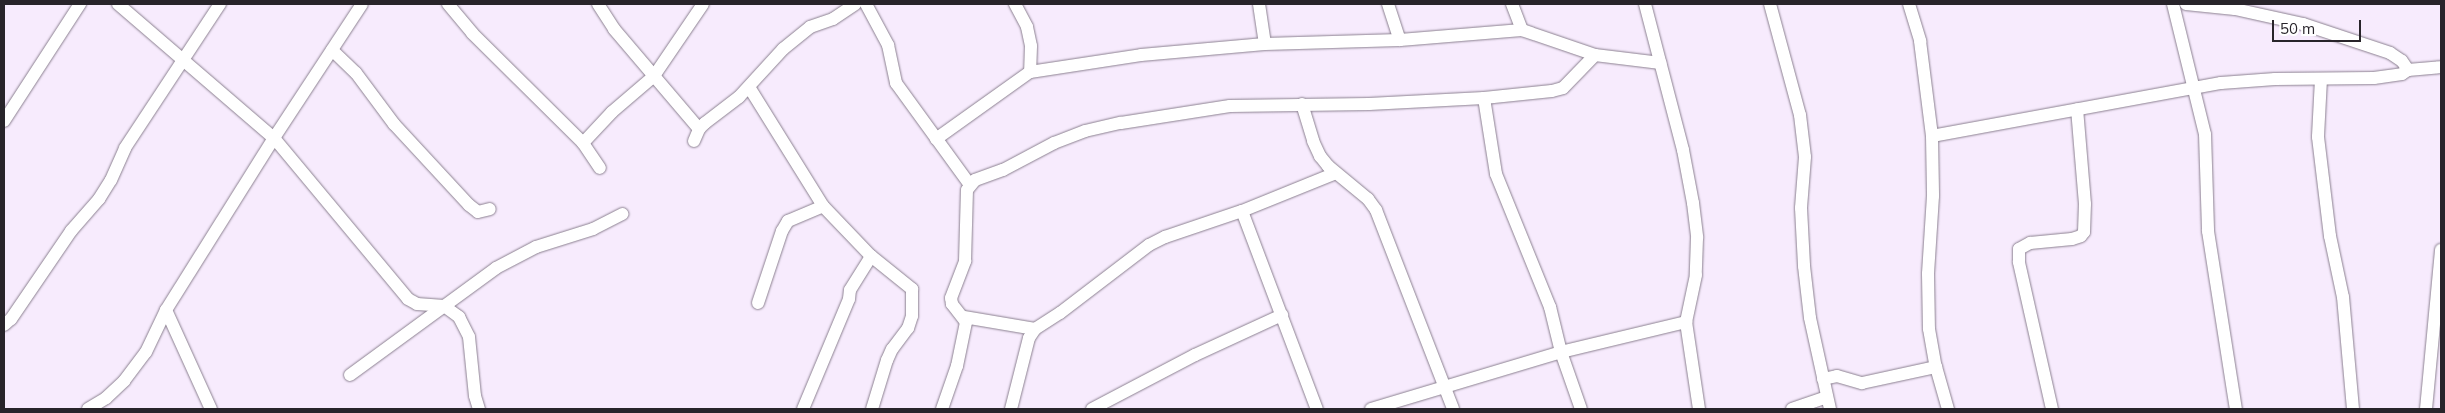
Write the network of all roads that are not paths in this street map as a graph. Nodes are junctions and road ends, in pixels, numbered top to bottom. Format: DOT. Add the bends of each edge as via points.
graph roads {
  1 [pos="80,4"];
  2 [pos="118,4"];
  3 [pos="220,4"];
  4 [pos="362,4"];
  5 [pos="448,4"];
  6 [pos="598,4"];
  7 [pos="703,4"];
  8 [pos="855,4"];
  9 [pos="866,4"];
  10 [pos="1015,4"];
  11 [pos="1259,4"];
  12 [pos="1388,4"];
  13 [pos="1512,4"];
  14 [pos="1645,4"];
  15 [pos="1770,4"];
  16 [pos="1909,4"];
  17 [pos="2173,4"];
  18 [pos="2186,4"];
  19 [pos="1522,30"];
  20 [pos="1400,40"];
  21 [pos="1265,44"];
  22 [pos="332,50"];
  23 [pos="1596,55"];
  24 [pos="183,62"];
  25 [pos="1661,63"];
  26 [pos="2441,67"];
  27 [pos="2408,70"];
  28 [pos="1030,72"];
  29 [pos="654,76"];
  30 [pos="2321,79"];
  31 [pos="749,87"];
  32 [pos="2194,88"];
  33 [pos="1484,98"];
  34 [pos="1302,104"];
  35 [pos="2077,109"];
  36 [pos="4,121"];
  37 [pos="1932,136"];
  38 [pos="274,138"];
  39 [pos="936,139"];
  40 [pos="582,143"];
  41 [pos="600,168"];
  42 [pos="1336,173"];
  43 [pos="970,184"];
  44 [pos="824,206"];
  45 [pos="490,209"];
  46 [pos="1242,210"];
  47 [pos="622,214"];
  48 [pos="2441,250"];
  49 [pos="871,256"];
  50 [pos="758,303"];
  51 [pos="444,306"];
  52 [pos="166,310"];
  53 [pos="1282,315"];
  54 [pos="964,317"];
  55 [pos="1686,322"];
  56 [pos="4,325"];
  57 [pos="1035,330"];
  58 [pos="1560,352"];
  59 [pos="1936,367"];
  60 [pos="350,376"];
  61 [pos="1823,379"];
  62 [pos="1446,386"];
  63 [pos="1829,403"];
  64 [pos="88,409"];
  65 [pos="211,409"];
  66 [pos="479,409"];
  67 [pos="802,409"];
  68 [pos="872,409"];
  69 [pos="942,409"];
  70 [pos="1011,409"];
  71 [pos="1092,409"];
  72 [pos="1317,409"];
  73 [pos="1371,409"];
  74 [pos="1453,409"];
  75 [pos="1581,409"];
  76 [pos="1699,409"];
  77 [pos="1792,409"];
  78 [pos="1948,409"];
  79 [pos="2052,409"];
  80 [pos="2236,409"];
  81 [pos="2353,409"];
  82 [pos="2426,409"];
  1 -- 36 [label="street"];
  2 -- 24 [label="street"];
  3 -- 24 [label="street"];
  4 -- 22 [label="street"];
  5 -- 40 [label="street" via="472,33"];
  6 -- 29 [label="street" via="608,22"];
  7 -- 29 [label="street"];
  8 -- 31 [label="street" via="833,19 810,27 783,49"];
  9 -- 39 [label="street" via="888,45 896,83"];
  10 -- 28 [label="street" via="1031,46"];
  11 -- 21 [label="street"];
  12 -- 20 [label="street"];
  13 -- 19 [label="street"];
  14 -- 25 [label="street"];
  15 -- 61 [label="street" via="1800,115 1805,157 1801,208 1804,266 1810,318"];
  16 -- 37 [label="street" via="1920,41"];
  17 -- 32 [label="street"];
  18 -- 27 [label="street" via="2304,24 2390,53"];
  19 -- 20 [label="street"];
  19 -- 23 [label="street"];
  20 -- 21 [label="street"];
  21 -- 28 [label="street" via="1141,55"];
  22 -- 38 [label="street"];
  22 -- 45 [label="street" via="356,73 394,124 469,205 478,212"];
  23 -- 25 [label="street"];
  23 -- 33 [label="street" via="1563,88"];
  24 -- 38 [label="street"];
  24 -- 56 [label="street" via="125,148 99,199 71,231"];
  25 -- 55 [label="street" via="1683,150 1696,238 1696,275"];
  26 -- 27 [label="street"];
  27 -- 30 [label="street" via="2402,74 2374,78"];
  28 -- 39 [label="street"];
  29 -- 31 [label="street" via="697,135"];
  29 -- 40 [label="street"];
  30 -- 32 [label="street" via="2274,78"];
  30 -- 81 [label="street" via="2318,138 2330,236 2343,297"];
  31 -- 44 [label="street"];
  32 -- 35 [label="street"];
  32 -- 80 [label="street" via="2205,134 2208,231"];
  33 -- 34 [label="street"];
  33 -- 58 [label="street" via="1496,174 1550,307"];
  34 -- 42 [label="street" via="1320,156"];
  34 -- 43 [label="street" via="1230,106 1085,131"];
  35 -- 37 [label="street"];
  35 -- 79 [label="street" via="2086,204 2084,232 2072,239 2030,243 2020,249 2019,262"];
  37 -- 59 [label="street" via="1928,329"];
  38 -- 51 [label="street" via="408,299 417,304"];
  38 -- 52 [label="street"];
  39 -- 43 [label="street"];
  40 -- 41 [label="street"];
  42 -- 46 [label="street"];
  42 -- 62 [label="street" via="1368,199 1376,210"];
  43 -- 54 [label="street" via="967,190 965,261 951,298 952,304"];
  44 -- 49 [label="street"];
  44 -- 50 [label="street" via="788,221"];
  46 -- 53 [label="street"];
  46 -- 57 [label="street" via="1149,245"];
  47 -- 51 [label="street" via="593,229 536,247 496,268"];
  48 -- 82 [label="street"];
  49 -- 67 [label="street" via="850,290"];
  49 -- 68 [label="street" via="908,284 913,295 908,328 887,360"];
  51 -- 60 [label="street"];
  51 -- 66 [label="street" via="459,317 469,337"];
  52 -- 64 [label="street" via="146,352 124,381"];
  52 -- 65 [label="street"];
  53 -- 71 [label="street" via="1195,355"];
  53 -- 72 [label="street"];
  54 -- 57 [label="street"];
  54 -- 69 [label="street" via="966,322 957,366"];
  55 -- 58 [label="street"];
  55 -- 76 [label="street"];
  57 -- 70 [label="street" via="1029,338"];
  58 -- 62 [label="street"];
  58 -- 75 [label="street"];
  59 -- 61 [label="street" via="1862,383 1837,376"];
  59 -- 78 [label="street"];
  61 -- 63 [label="street"];
  62 -- 73 [label="street"];
  62 -- 74 [label="street"];
  63 -- 77 [label="street"];
}
